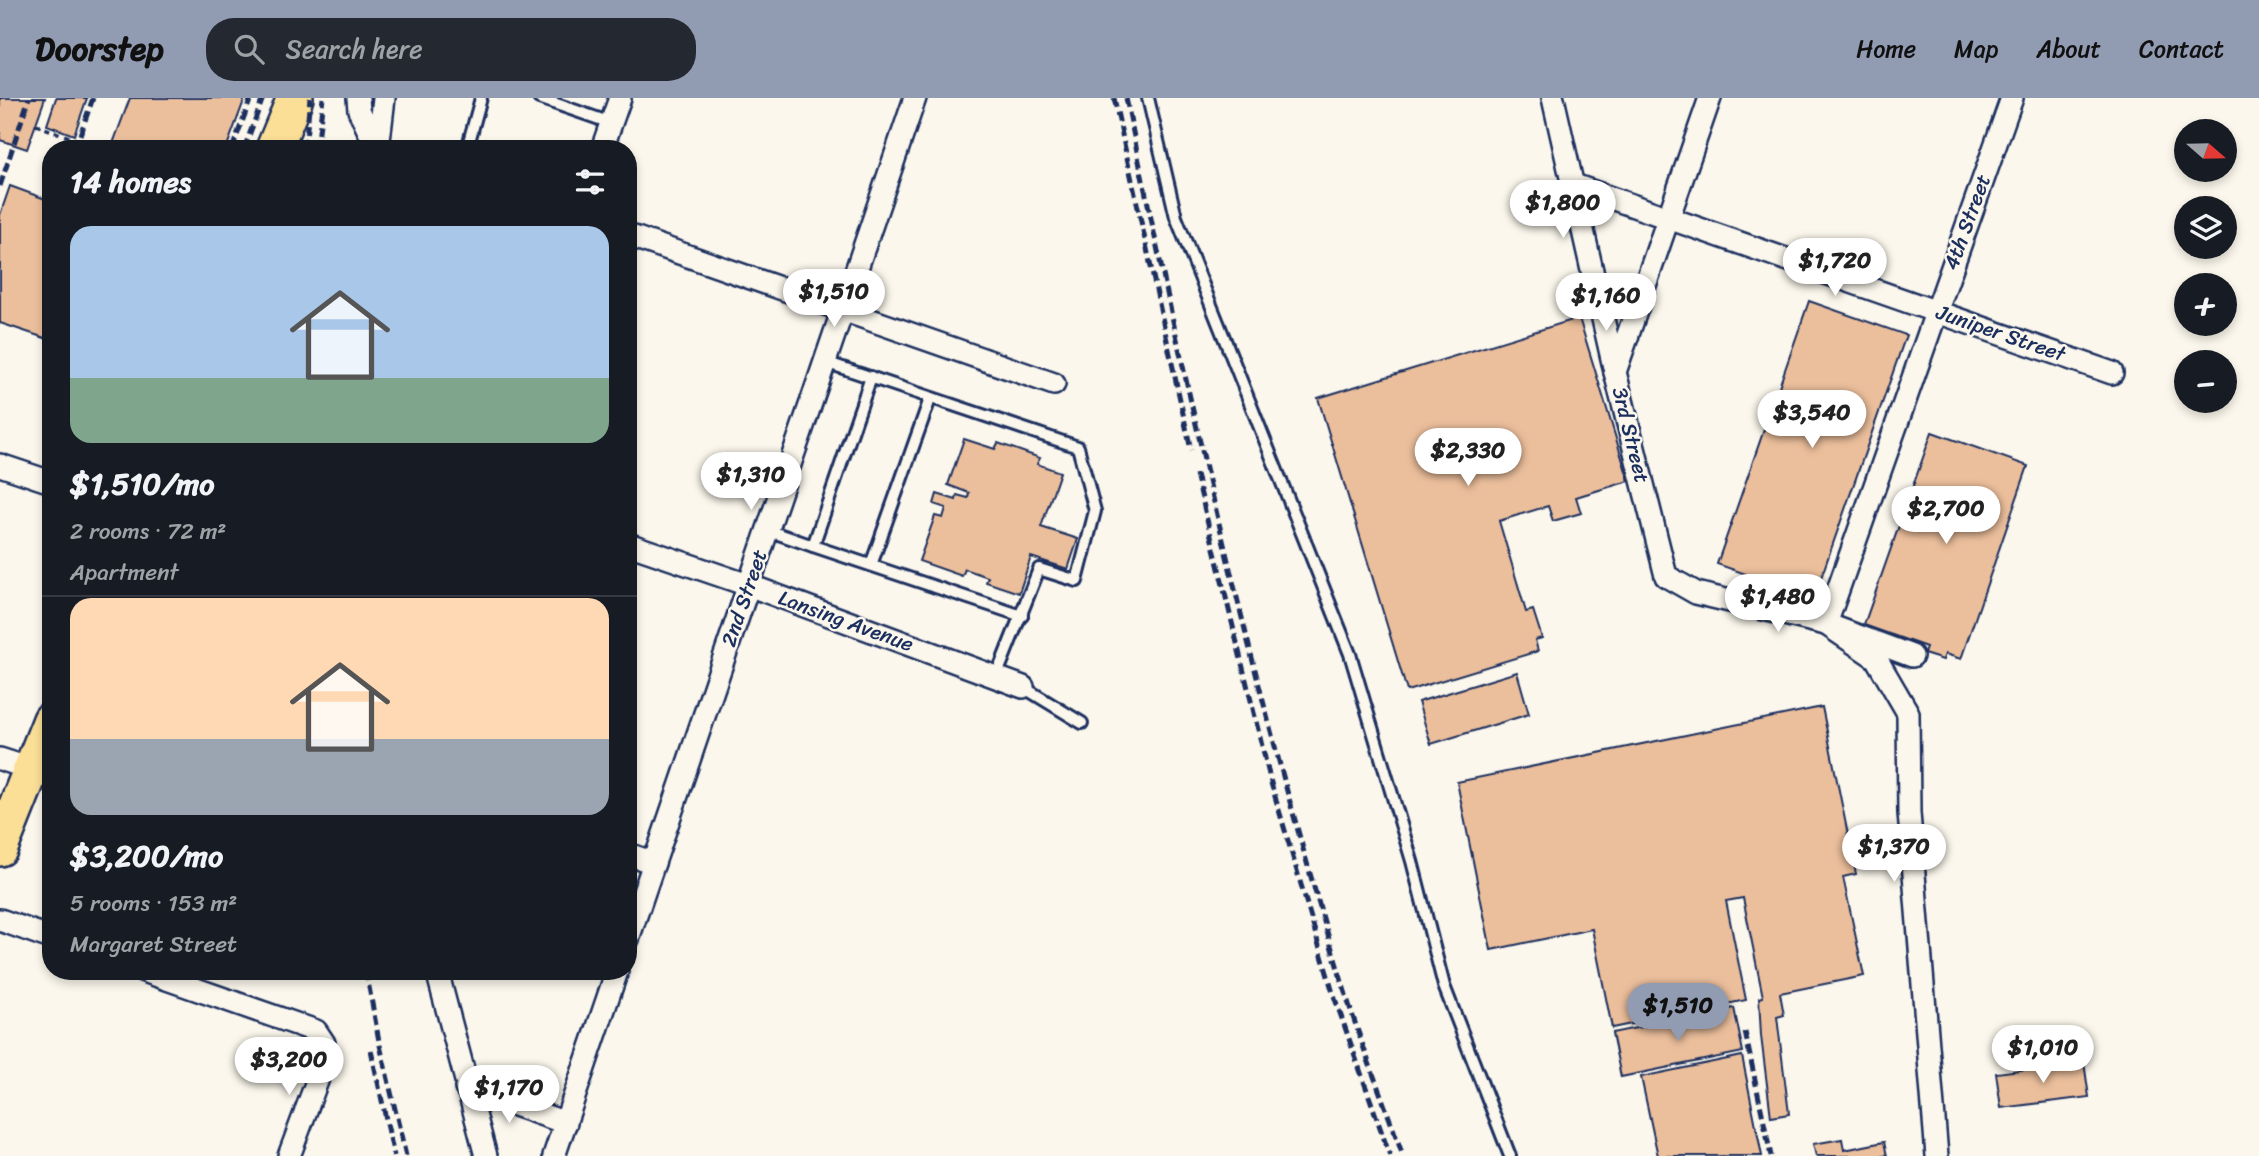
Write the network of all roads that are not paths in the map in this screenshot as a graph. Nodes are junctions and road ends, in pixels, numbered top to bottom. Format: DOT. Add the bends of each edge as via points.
graph roads {
  1 [pos="295,98"];
  2 [pos="358,98"];
  3 [pos="384,98"];
  4 [pos="481,98"];
  5 [pos="539,98"];
  6 [pos="620,98"];
  7 [pos="915,98"];
  8 [pos="1148,98"];
  9 [pos="1553,98"];
  10 [pos="1710,98"];
  11 [pos="2012,98"];
  12 [pos="611,123"];
  13 [pos="278,140"];
  14 [pos="373,140"];
  15 [pos="378,140"];
  16 [pos="469,140"];
  17 [pos="605,140"];
  18 [pos="1571,184"];
  19 [pos="1667,218"];
  20 [pos="637,238"];
  21 [pos="1935,310"];
  22 [pos="845,311"];
  23 [pos="825,362"];
  24 [pos="1615,372"];
  25 [pos="2112,373"];
  26 [pos="871,377"];
  27 [pos="1054,384"];
  28 [pos="930,399"];
  29 [pos="0,465"];
  30 [pos="42,479"];
  31 [pos="767,530"];
  32 [pos="813,546"];
  33 [pos="637,547"];
  34 [pos="871,565"];
  35 [pos="748,585"];
  36 [pos="1022,616"];
  37 [pos="1826,624"];
  38 [pos="1912,656"];
  39 [pos="996,677"];
  40 [pos="1023,687"];
  41 [pos="1082,723"];
  42 [pos="42,735"];
  43 [pos="24,766"];
  44 [pos="0,848"];
  45 [pos="637,857"];
  46 [pos="654,863"];
  47 [pos="637,913"];
  48 [pos="0,920"];
  49 [pos="42,935"];
  50 [pos="170,980"];
  51 [pos="439,980"];
  52 [pos="614,980"];
  53 [pos="466,1088"];
  54 [pos="566,1123"];
  55 [pos="289,1156"];
  56 [pos="486,1156"];
  57 [pos="554,1156"];
  58 [pos="1510,1156"];
  59 [pos="1937,1156"];
  1 -- 13 [label="highway"];
  2 -- 14 [label="street"];
  3 -- 15 [label="street"];
  4 -- 16 [label="lane"];
  5 -- 12 [label="lane"];
  6 -- 12 [label="street"];
  7 -- 22 [label="street, 2nd Street"];
  8 -- 58 [label="lane" via="1180,230 1350,654 1444,986"];
  9 -- 18 [label="street"];
  10 -- 19 [label="street, 3rd Street"];
  11 -- 21 [label="street, 4th Street"];
  12 -- 17 [label="street"];
  18 -- 19 [label="street, Juniper Street"];
  18 -- 24 [label="street"];
  19 -- 21 [label="street, Juniper Street"];
  19 -- 24 [label="street, 3rd Street"];
  20 -- 22 [label="street"];
  21 -- 25 [label="street, Juniper Street"];
  21 -- 37 [label="street, 4th Street"];
  22 -- 23 [label="street, 2nd Street"];
  22 -- 27 [label="street"];
  23 -- 26 [label="lane"];
  23 -- 31 [label="street, 2nd Street"];
  24 -- 37 [label="street, 3rd Street" via="1666,576 1696,593"];
  26 -- 28 [label="lane"];
  26 -- 32 [label="lane"];
  28 -- 34 [label="lane"];
  28 -- 36 [label="lane" via="1078,447 1096,511 1077,581 1039,569"];
  29 -- 30 [label="street"];
  31 -- 32 [label="lane"];
  31 -- 35 [label="street, 2nd Street"];
  32 -- 34 [label="lane"];
  33 -- 35 [label="street, Lansing Avenue"];
  34 -- 36 [label="lane"];
  35 -- 39 [label="street, Lansing Avenue"];
  35 -- 46 [label="street, 2nd Street"];
  36 -- 39 [label="lane"];
  37 -- 38 [label="street"];
  37 -- 59 [label="street" via="1876,658 1908,713 1909,813"];
  39 -- 40 [label="street, Lansing Avenue"];
  40 -- 41 [label="lane"];
  42 -- 43 [label="highway"];
  43 -- 44 [label="highway"];
  45 -- 46 [label="street"];
  46 -- 47 [label="street, 2nd Street"];
  48 -- 49 [label="street"];
  50 -- 55 [label="street" via="316,1031 326,1057"];
  51 -- 53 [label="street"];
  52 -- 54 [label="street"];
  53 -- 54 [label="street"];
  53 -- 56 [label="street"];
  54 -- 57 [label="street"];
}
